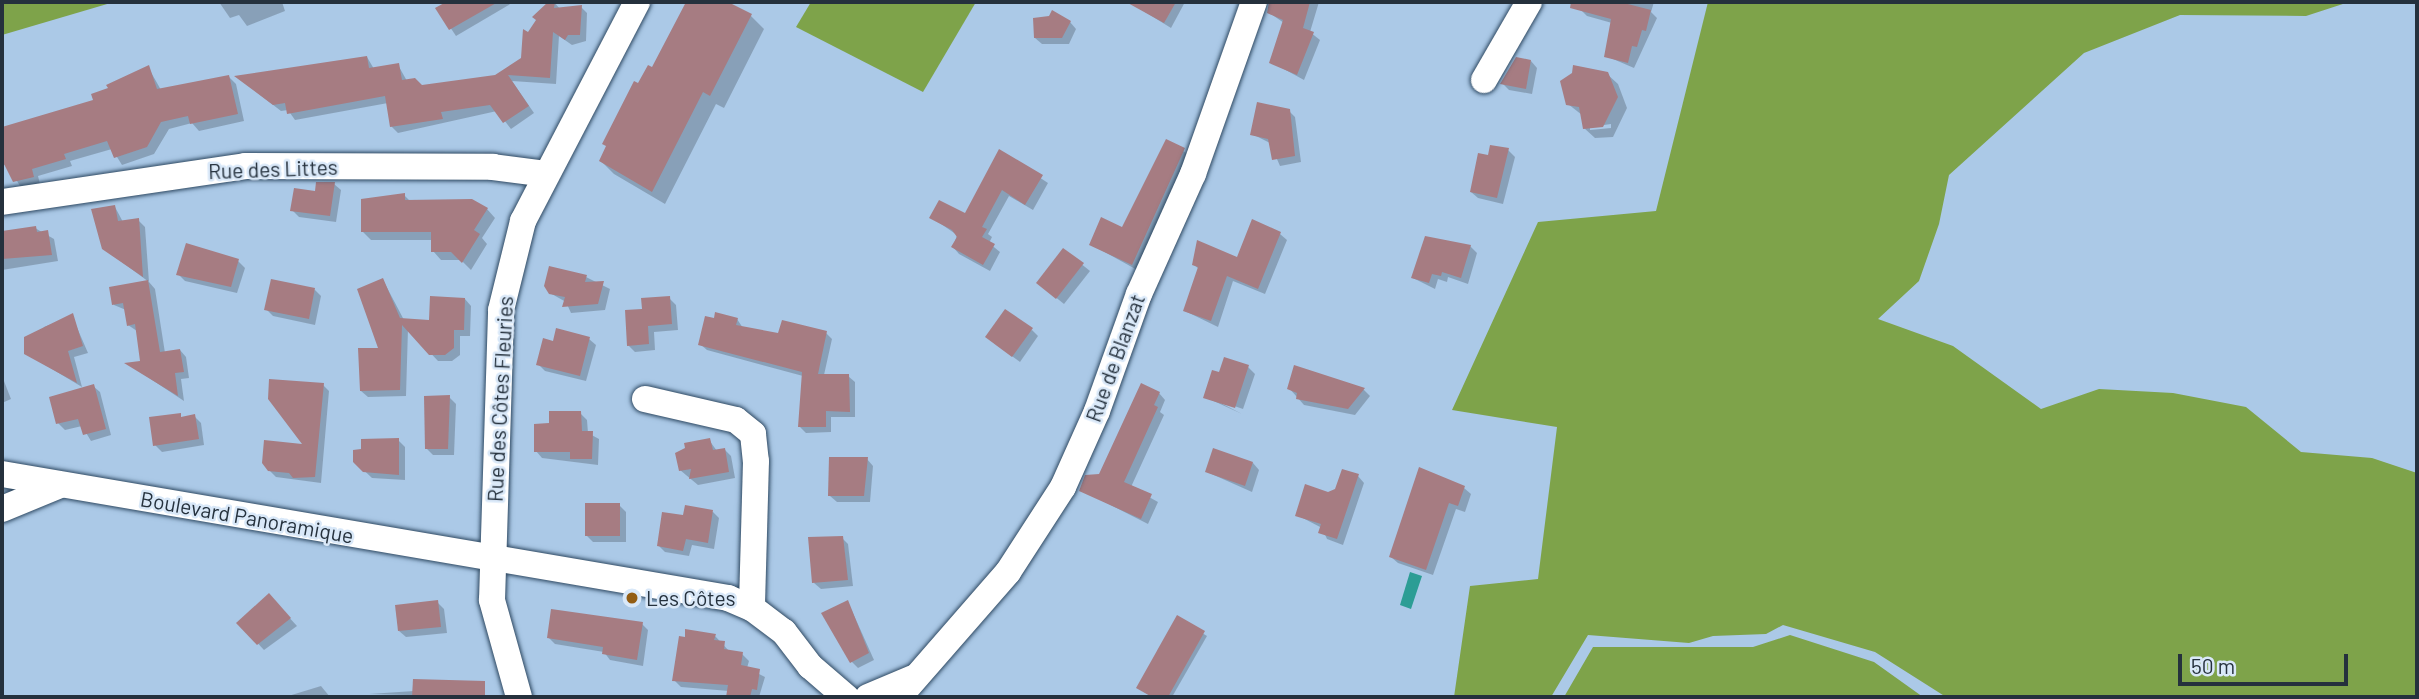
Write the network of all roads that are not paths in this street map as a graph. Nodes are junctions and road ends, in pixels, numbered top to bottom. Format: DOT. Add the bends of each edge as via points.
graph roads {
  1 [pos="637,2"];
  2 [pos="1254,2"];
  3 [pos="1529,2"];
  4 [pos="1484,80"];
  5 [pos="547,174"];
  6 [pos="2,202"];
  7 [pos="645,399"];
  8 [pos="2,474"];
  9 [pos="60,485"];
  10 [pos="2,509"];
  11 [pos="492,558"];
  12 [pos="752,608"];
  13 [pos="810,666"];
  14 [pos="906,687"];
  15 [pos="519,697"];
  16 [pos="818,697"];
  17 [pos="846,697"];
  18 [pos="868,697"];
  1 -- 5 [label="street, Rue des Côtes Fleuries"];
  2 -- 14 [label="street, Rue de Blanzat" via="1193,174 1139,293 1097,411 1063,487 1008,572"];
  3 -- 4 [label="street"];
  5 -- 6 [label="street, Rue des Littes" via="493,167 245,166"];
  5 -- 11 [label="street, Rue des Côtes Fleuries" via="523,221 501,310"];
  7 -- 12 [label="street" via="736,420 753,434"];
  8 -- 9 [label="street, Boulevard Panoramique"];
  9 -- 10 [label="street"];
  9 -- 11 [label="street, Boulevard Panoramique"];
  11 -- 12 [label="street, Boulevard Panoramique" via="693,589"];
  11 -- 15 [label="street, Rue des Côtes Fleuries" via="492,600"];
  12 -- 13 [label="street, Boulevard Panoramique" via="784,632"];
  13 -- 16 [label="street"];
  13 -- 17 [label="street"];
  14 -- 18 [label="street, Rue de Blanzat"];
}
